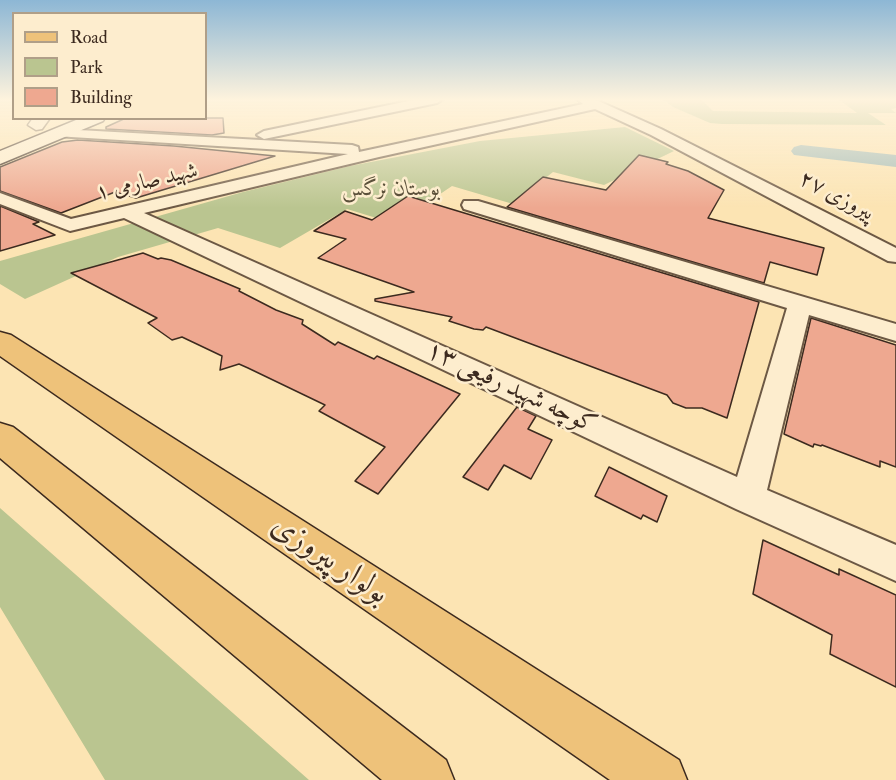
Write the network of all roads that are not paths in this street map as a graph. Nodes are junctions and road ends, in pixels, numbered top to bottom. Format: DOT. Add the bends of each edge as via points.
graph roads {
  1 [pos="41,135"];
  2 [pos="159,135"];
  3 [pos="262,135"];
  4 [pos="449,135"];
  5 [pos="663,135"];
  6 [pos="230,142"];
  7 [pos="379,152"];
  8 [pos="0,158"];
  9 [pos="0,198"];
  10 [pos="471,205"];
  11 [pos="126,212"];
  12 [pos="896,256"];
  13 [pos="800,304"];
  14 [pos="896,333"];
  15 [pos="0,342"];
  16 [pos="0,437"];
  17 [pos="748,498"];
  18 [pos="896,563"];
  19 [pos="426,780"];
  20 [pos="659,780"];
  1 -- 8 [label="main road"];
  2 -- 6 [label="street"];
  3 -- 6 [label="street"];
  4 -- 7 [label="street"];
  5 -- 12 [label="street, پیروزی ۲۷"];
  6 -- 7 [label="street"];
  7 -- 11 [label="street, شهید صارمی ۱"];
  9 -- 11 [label="street, شهید صارمی ۱" via="70,225"];
  10 -- 13 [label="street"];
  11 -- 17 [label="street, کوچه شهید رفیعی ۱۳"];
  13 -- 14 [label="street"];
  13 -- 17 [label="street"];
  15 -- 20 [label="main road, بولوار پیروزی"];
  16 -- 19 [label="main road"];
  17 -- 18 [label="street, کوچه شهید رفیعی ۱۳"];
}
